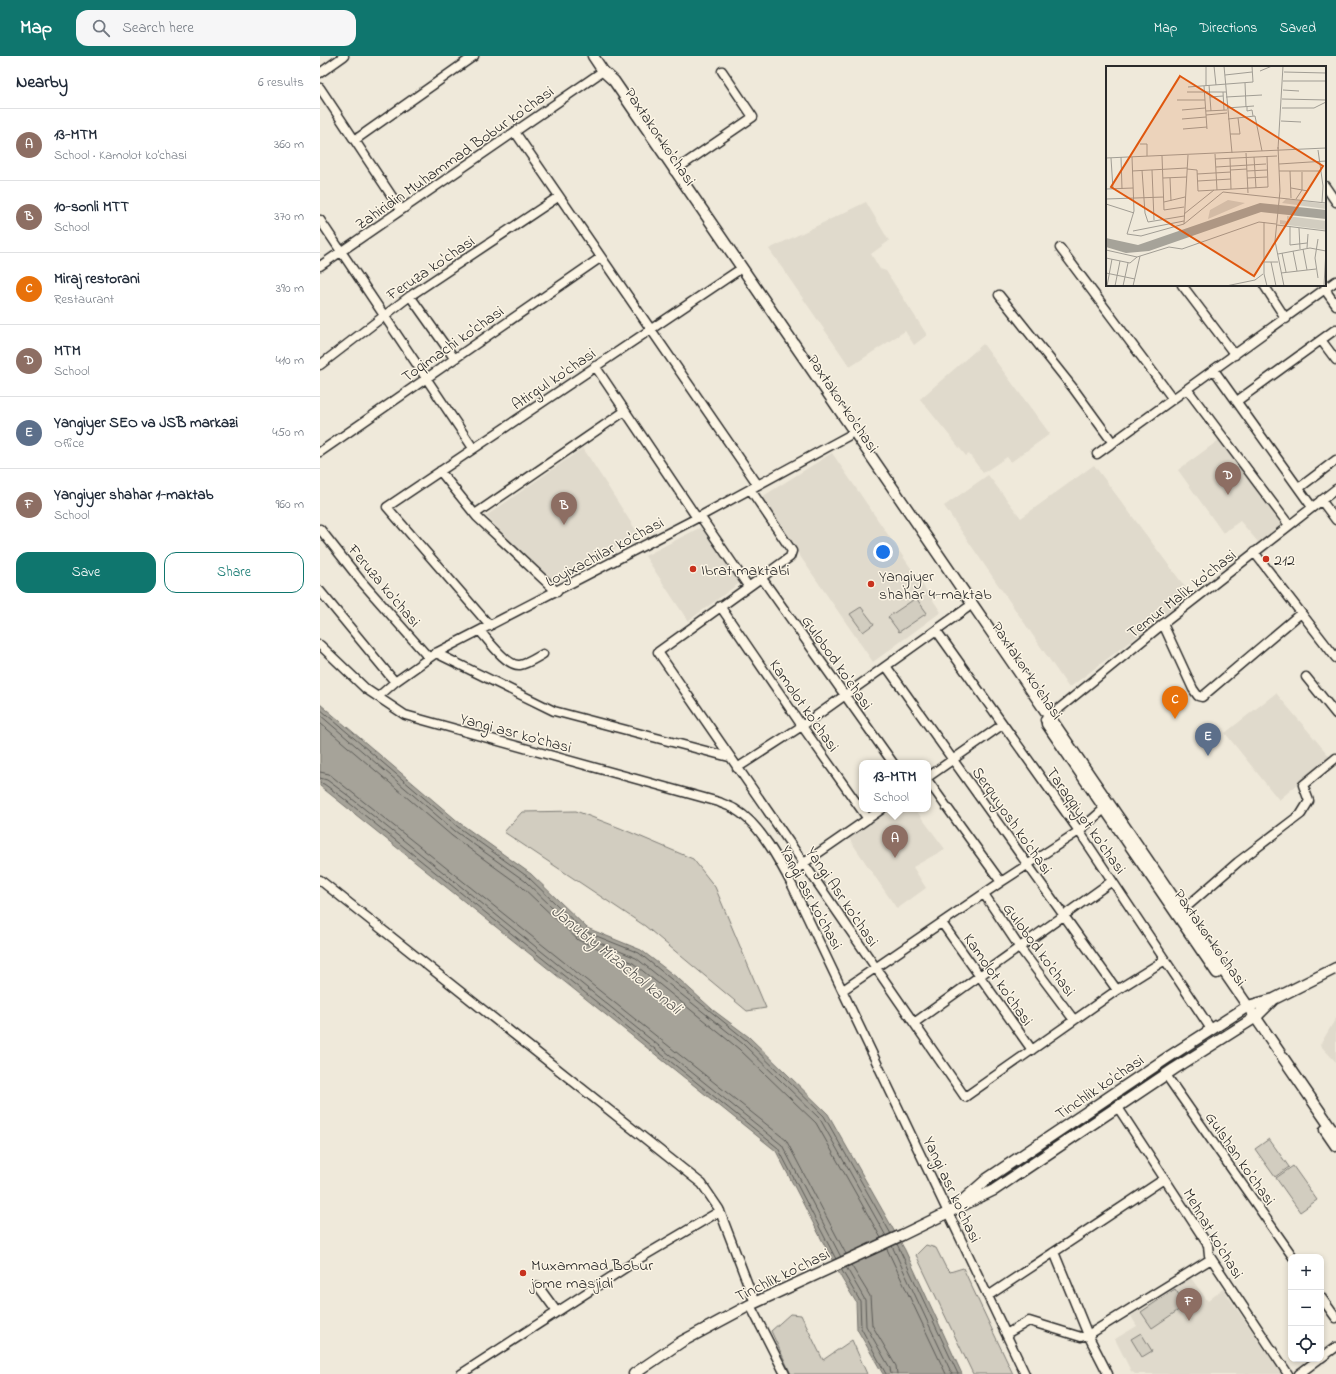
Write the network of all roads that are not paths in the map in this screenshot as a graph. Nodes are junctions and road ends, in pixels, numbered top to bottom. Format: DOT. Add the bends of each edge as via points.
graph roads {
  1 [pos="344,56"];
  2 [pos="474,56"];
  3 [pos="593,56"];
  4 [pos="603,71"];
  5 [pos="722,71"];
  6 [pos="320,73"];
  7 [pos="320,88"];
  8 [pos="515,132"];
  9 [pos="355,140"];
  10 [pos="674,171"];
  11 [pos="1326,187"];
  12 [pos="558,197"];
  13 [pos="1336,202"];
  14 [pos="401,210"];
  15 [pos="320,220"];
  16 [pos="1060,248"];
  17 [pos="341,251"];
  18 [pos="600,258"];
  19 [pos="320,266"];
  20 [pos="736,272"];
  21 [pos="1336,281"];
  22 [pos="1326,285"];
  23 [pos="1183,286"];
  24 [pos="1265,286"];
  25 [pos="1325,286"];
  26 [pos="999,295"];
  27 [pos="410,296"];
  28 [pos="1336,305"];
  29 [pos="384,315"];
  30 [pos="1286,319"];
  31 [pos="650,329"];
  32 [pos="1336,329"];
  33 [pos="1321,340"];
  34 [pos="1235,355"];
  35 [pos="454,358"];
  36 [pos="1336,360"];
  37 [pos="320,365"];
  38 [pos="595,366"];
  39 [pos="1214,370"];
  40 [pos="426,377"];
  41 [pos="1188,390"];
  42 [pos="1173,399"];
  43 [pos="1237,401"];
  44 [pos="625,410"];
  45 [pos="848,436"];
  46 [pos="1113,443"];
  47 [pos="473,448"];
  48 [pos="320,452"];
  49 [pos="1097,454"];
  50 [pos="1336,460"];
  51 [pos="440,471"];
  52 [pos="758,484"];
  53 [pos="1299,488"];
  54 [pos="750,489"];
  55 [pos="1336,489"];
  56 [pos="1321,500"];
  57 [pos="1312,507"];
  58 [pos="474,514"];
  59 [pos="699,517"];
  60 [pos="1336,520"];
  61 [pos="1289,525"];
  62 [pos="320,529"];
  63 [pos="1254,552"];
  64 [pos="761,577"];
  65 [pos="748,586"];
  66 [pos="557,592"];
  67 [pos="322,595"];
  68 [pos="720,606"];
  69 [pos="967,608"];
  70 [pos="1301,613"];
  71 [pos="1163,624"];
  72 [pos="490,626"];
  73 [pos="936,630"];
  74 [pos="480,631"];
  75 [pos="320,645"];
  76 [pos="543,654"];
  77 [pos="432,656"];
  78 [pos="1336,658"];
  79 [pos="886,666"];
  80 [pos="1306,677"];
  81 [pos="395,682"];
  82 [pos="845,696"];
  83 [pos="378,697"];
  84 [pos="1336,714"];
  85 [pos="1047,718"];
  86 [pos="1002,725"];
  87 [pos="802,726"];
  88 [pos="729,757"];
  89 [pos="1336,758"];
  90 [pos="952,759"];
  91 [pos="891,760"];
  92 [pos="737,768"];
  93 [pos="931,775"];
  94 [pos="931,785"];
  95 [pos="859,806"];
  96 [pos="1104,809"];
  97 [pos="863,812"];
  98 [pos="878,812"];
  99 [pos="868,819"];
  100 [pos="1079,832"];
  101 [pos="804,863"];
  102 [pos="1027,865"];
  103 [pos="788,877"];
  104 [pos="320,880"];
  105 [pos="1112,881"];
  106 [pos="1001,882"];
  107 [pos="984,894"];
  108 [pos="1183,910"];
  109 [pos="1064,916"];
  110 [pos="942,923"];
  111 [pos="1020,948"];
  112 [pos="1166,960"];
  113 [pos="1336,968"];
  114 [pos="876,969"];
  115 [pos="980,977"];
  116 [pos="843,990"];
  117 [pos="1117,990"];
  118 [pos="1274,999"];
  119 [pos="1245,1008"];
  120 [pos="1253,1019"];
  121 [pos="1074,1020"];
  122 [pos="914,1023"];
  123 [pos="1211,1029"];
  124 [pos="1032,1050"];
  125 [pos="1166,1075"];
  126 [pos="1118,1106"];
  127 [pos="1336,1135"];
  128 [pos="1336,1146"];
  129 [pos="1164,1179"];
  130 [pos="720,1211"];
  131 [pos="949,1212"];
  132 [pos="1054,1252"];
  133 [pos="1291,1254"];
  134 [pos="1211,1259"];
  135 [pos="538,1286"];
  136 [pos="988,1296"];
  137 [pos="1324,1301"];
  138 [pos="753,1304"];
  139 [pos="557,1312"];
  140 [pos="1336,1318"];
  141 [pos="1006,1334"];
  142 [pos="1088,1335"];
  143 [pos="1336,1347"];
  144 [pos="1324,1355"];
  145 [pos="1315,1362"];
  146 [pos="461,1374"];
  147 [pos="634,1374"];
  148 [pos="785,1374"];
  149 [pos="1025,1374"];
  150 [pos="1108,1374"];
  151 [pos="1288,1374"];
  152 [pos="1299,1374"];
  1 -- 6 [label="street"];
  2 -- 9 [label="street"];
  3 -- 4 [label="main road, Paxtakor ko'chasi"];
  4 -- 8 [label="street, Zahiridin Muhammad Bobur ko'chasi"];
  4 -- 10 [label="main road, Paxtakor ko'chasi" via="614,81"];
  4 -- 20 [label="main road, Paxtakor ko'chasi" via="608,85"];
  5 -- 10 [label="street" via="753,117"];
  7 -- 9 [label="street"];
  8 -- 12 [label="street"];
  8 -- 14 [label="street, Zahiridin Muhammad Bobur ko'chasi"];
  9 -- 14 [label="street"];
  10 -- 85 [label="main road, Paxtakor ko'chasi"];
  11 -- 13 [label="street"];
  12 -- 18 [label="street"];
  12 -- 27 [label="street, Feruza ko'chasi"];
  14 -- 17 [label="street, Zahiridin Muhammad Bobur ko'chasi"];
  15 -- 17 [label="street"];
  16 -- 42 [label="street"];
  17 -- 19 [label="street, Zahiridin Muhammad Bobur ko'chasi"];
  17 -- 29 [label="street"];
  18 -- 31 [label="street"];
  18 -- 35 [label="street, Toqimachi ko'chasi"];
  20 -- 31 [label="street, Atirgul ko'chasi"];
  20 -- 45 [label="main road, Paxtakor ko'chasi"];
  21 -- 22 [label="street"];
  22 -- 28 [label="street" via="1328,294"];
  23 -- 34 [label="street"];
  24 -- 30 [label="street"];
  25 -- 30 [label="street"];
  26 -- 46 [label="street"];
  27 -- 29 [label="street, Feruza ko'chasi"];
  27 -- 35 [label="street"];
  29 -- 37 [label="street, Feruza ko'chasi"];
  29 -- 40 [label="street"];
  30 -- 34 [label="street"];
  31 -- 38 [label="street, Atirgul ko'chasi"];
  31 -- 52 [label="street"];
  32 -- 33 [label="street"];
  33 -- 36 [label="street"];
  33 -- 43 [label="street"];
  34 -- 39 [label="street"];
  35 -- 40 [label="street, Toqimachi ko'chasi"];
  38 -- 44 [label="street"];
  38 -- 47 [label="street, Atirgul ko'chasi"];
  39 -- 41 [label="street"];
  39 -- 43 [label="street"];
  40 -- 47 [label="street"];
  40 -- 48 [label="street, Toqimachi ko'chasi"];
  41 -- 42 [label="street"];
  41 -- 61 [label="street"];
  42 -- 46 [label="street"];
  43 -- 53 [label="street"];
  44 -- 58 [label="street"];
  44 -- 59 [label="street"];
  45 -- 52 [label="street, Loyixachilar ko'chasi"];
  45 -- 69 [label="main road, Paxtakor ko'chasi"];
  46 -- 49 [label="street"];
  47 -- 51 [label="street, Atirgul ko'chasi"];
  50 -- 53 [label="street"];
  51 -- 58 [label="street"];
  51 -- 72 [label="street, Atirgul ko'chasi" via="387,507"];
  52 -- 54 [label="street, Loyixachilar ko'chasi"];
  53 -- 57 [label="street"];
  54 -- 59 [label="street, Loyixachilar ko'chasi"];
  54 -- 64 [label="street" via="792,553"];
  55 -- 56 [label="street, Temur Malik ko'chasi"];
  56 -- 57 [label="street, Temur Malik ko'chasi"];
  56 -- 60 [label="street"];
  57 -- 61 [label="street, Temur Malik ko'chasi"];
  58 -- 66 [label="street"];
  59 -- 65 [label="street"];
  59 -- 66 [label="street, Loyixachilar ko'chasi"];
  61 -- 63 [label="street, Temur Malik ko'chasi"];
  62 -- 77 [label="street, Feruza ko'chasi" via="361,581"];
  63 -- 70 [label="street"];
  63 -- 71 [label="street, Temur Malik ko'chasi"];
  64 -- 65 [label="street"];
  64 -- 82 [label="street, Gulobod ko'chasi"];
  65 -- 68 [label="street"];
  66 -- 72 [label="street, Loyixachilar ko'chasi"];
  67 -- 81 [label="street"];
  68 -- 87 [label="street, Kamolot ko'chasi"];
  68 -- 88 [label="street, Yangi Asr ko'chasi" via="658,652"];
  69 -- 73 [label="street"];
  69 -- 85 [label="main road, Paxtakor ko'chasi"];
  70 -- 71 [label="street" via="1202,697 1192,688"];
  70 -- 78 [label="street"];
  71 -- 85 [label="street, Temur Malik ko'chasi"];
  72 -- 74 [label="street, Loyixachilar ko'chasi"];
  73 -- 79 [label="street"];
  73 -- 86 [label="street, Taraqqiyot ko'chasi"];
  74 -- 76 [label="street" via="506,660 517,665"];
  74 -- 77 [label="street, Loyixachilar ko'chasi"];
  75 -- 83 [label="street, Yangi asr ko'chasi" via="366,689"];
  77 -- 81 [label="street, Loyixachilar ko'chasi"];
  77 -- 88 [label="street" via="554,710"];
  79 -- 82 [label="street"];
  79 -- 90 [label="street, Serquyosh ko'chasi"];
  80 -- 84 [label="street"];
  81 -- 83 [label="street, Loyixachilar ko'chasi"];
  82 -- 87 [label="street"];
  82 -- 91 [label="street, Gulobod ko'chasi"];
  83 -- 103 [label="street, Yangi asr ko'chasi" via="405,715 718,802 735,809 747,818 769,846"];
  85 -- 96 [label="main road, Paxtakor ko'chasi"];
  85 -- 108 [label="main road, Paxtakor ko'chasi"];
  86 -- 90 [label="street"];
  86 -- 100 [label="street, Taraqqiyot ko'chasi"];
  87 -- 92 [label="street"];
  87 -- 95 [label="street, Kamolot ko'chasi"];
  88 -- 92 [label="street, Yangi Asr ko'chasi"];
  89 -- 108 [label="street" via="1303,785 1309,801 1301,814 1238,862"];
  90 -- 93 [label="street"];
  90 -- 102 [label="street, Serquyosh ko'chasi"];
  92 -- 101 [label="street, Yangi Asr ko'chasi"];
  94 -- 106 [label="street"];
  96 -- 100 [label="street"];
  96 -- 119 [label="main road, Paxtakor ko'chasi"];
  97 -- 99 [label="street, Kamolot ko'chasi"];
  98 -- 99 [label="street"];
  99 -- 101 [label="street"];
  100 -- 102 [label="street"];
  100 -- 105 [label="street, Taraqqiyot ko'chasi"];
  101 -- 103 [label="street"];
  101 -- 114 [label="street, Yangi Asr ko'chasi"];
  102 -- 106 [label="street"];
  102 -- 109 [label="street, Serquyosh ko'chasi"];
  103 -- 116 [label="street, Yangi asr ko'chasi"];
  104 -- 130 [label="street" via="702,1184"];
  105 -- 109 [label="street"];
  105 -- 112 [label="street, Taraqqiyot ko'chasi"];
  106 -- 107 [label="street"];
  107 -- 110 [label="street"];
  107 -- 111 [label="street, Gulobod ko'chasi"];
  108 -- 119 [label="main road, Paxtakor ko'chasi"];
  109 -- 111 [label="street"];
  109 -- 117 [label="street, Serquyosh ko'chasi"];
  110 -- 114 [label="street"];
  110 -- 115 [label="street, Kamolot ko'chasi"];
  111 -- 115 [label="street"];
  111 -- 121 [label="street, Gulobod ko'chasi"];
  112 -- 117 [label="street"];
  112 -- 123 [label="street, Taraqqiyot ko'chasi"];
  113 -- 118 [label="main road, Tinchlik ko'chasi"];
  114 -- 116 [label="street"];
  114 -- 122 [label="street, Yangi Asr ko'chasi"];
  115 -- 122 [label="street"];
  115 -- 124 [label="street, Kamolot ko'chasi"];
  116 -- 131 [label="street, Yangi asr ko'chasi"];
  117 -- 121 [label="street"];
  118 -- 119 [label="main road, Tinchlik ko'chasi"];
  118 -- 120 [label="main road, Tinchlik ko'chasi"];
  119 -- 120 [label="main road, Paxtakor ko'chasi"];
  119 -- 123 [label="main road, Tinchlik ko'chasi"];
  120 -- 125 [label="main road, Tinchlik ko'chasi"];
  120 -- 127 [label="main road, Paxtakor ko'chasi"];
  120 -- 128 [label="main road, Paxtakor ko'chasi"];
  121 -- 124 [label="street"];
  122 -- 124 [label="street, Yangi Asr ko'chasi" via="965,1097"];
  123 -- 131 [label="main road, Tinchlik ko'chasi" via="987,1179"];
  125 -- 126 [label="main road, Tinchlik ko'chasi"];
  125 -- 133 [label="street, Gulshan ko'chasi"];
  126 -- 129 [label="street, Mehnat ko'chasi"];
  126 -- 131 [label="main road, Tinchlik ko'chasi" via="994,1190"];
  129 -- 132 [label="street"];
  129 -- 134 [label="street, Mehnat ko'chasi" via="1208,1245"];
  130 -- 138 [label="street"];
  130 -- 139 [label="street" via="642,1256"];
  131 -- 136 [label="street, Yangi asr ko'chasi"];
  131 -- 138 [label="main road, Tinchlik ko'chasi"];
  132 -- 136 [label="street"];
  132 -- 142 [label="street"];
  134 -- 142 [label="street"];
  134 -- 151 [label="street, Mehnat ko'chasi"];
  135 -- 139 [label="street"];
  136 -- 141 [label="street, Yangi asr ko'chasi"];
  137 -- 140 [label="street"];
  138 -- 147 [label="main road, Tinchlik ko'chasi" via="681,1342"];
  138 -- 148 [label="street"];
  139 -- 146 [label="street"];
  141 -- 142 [label="street" via="1029,1321 1081,1337"];
  141 -- 149 [label="street, Yangi asr ko'chasi"];
  142 -- 150 [label="street"];
  143 -- 144 [label="street"];
  145 -- 152 [label="street"];
}
